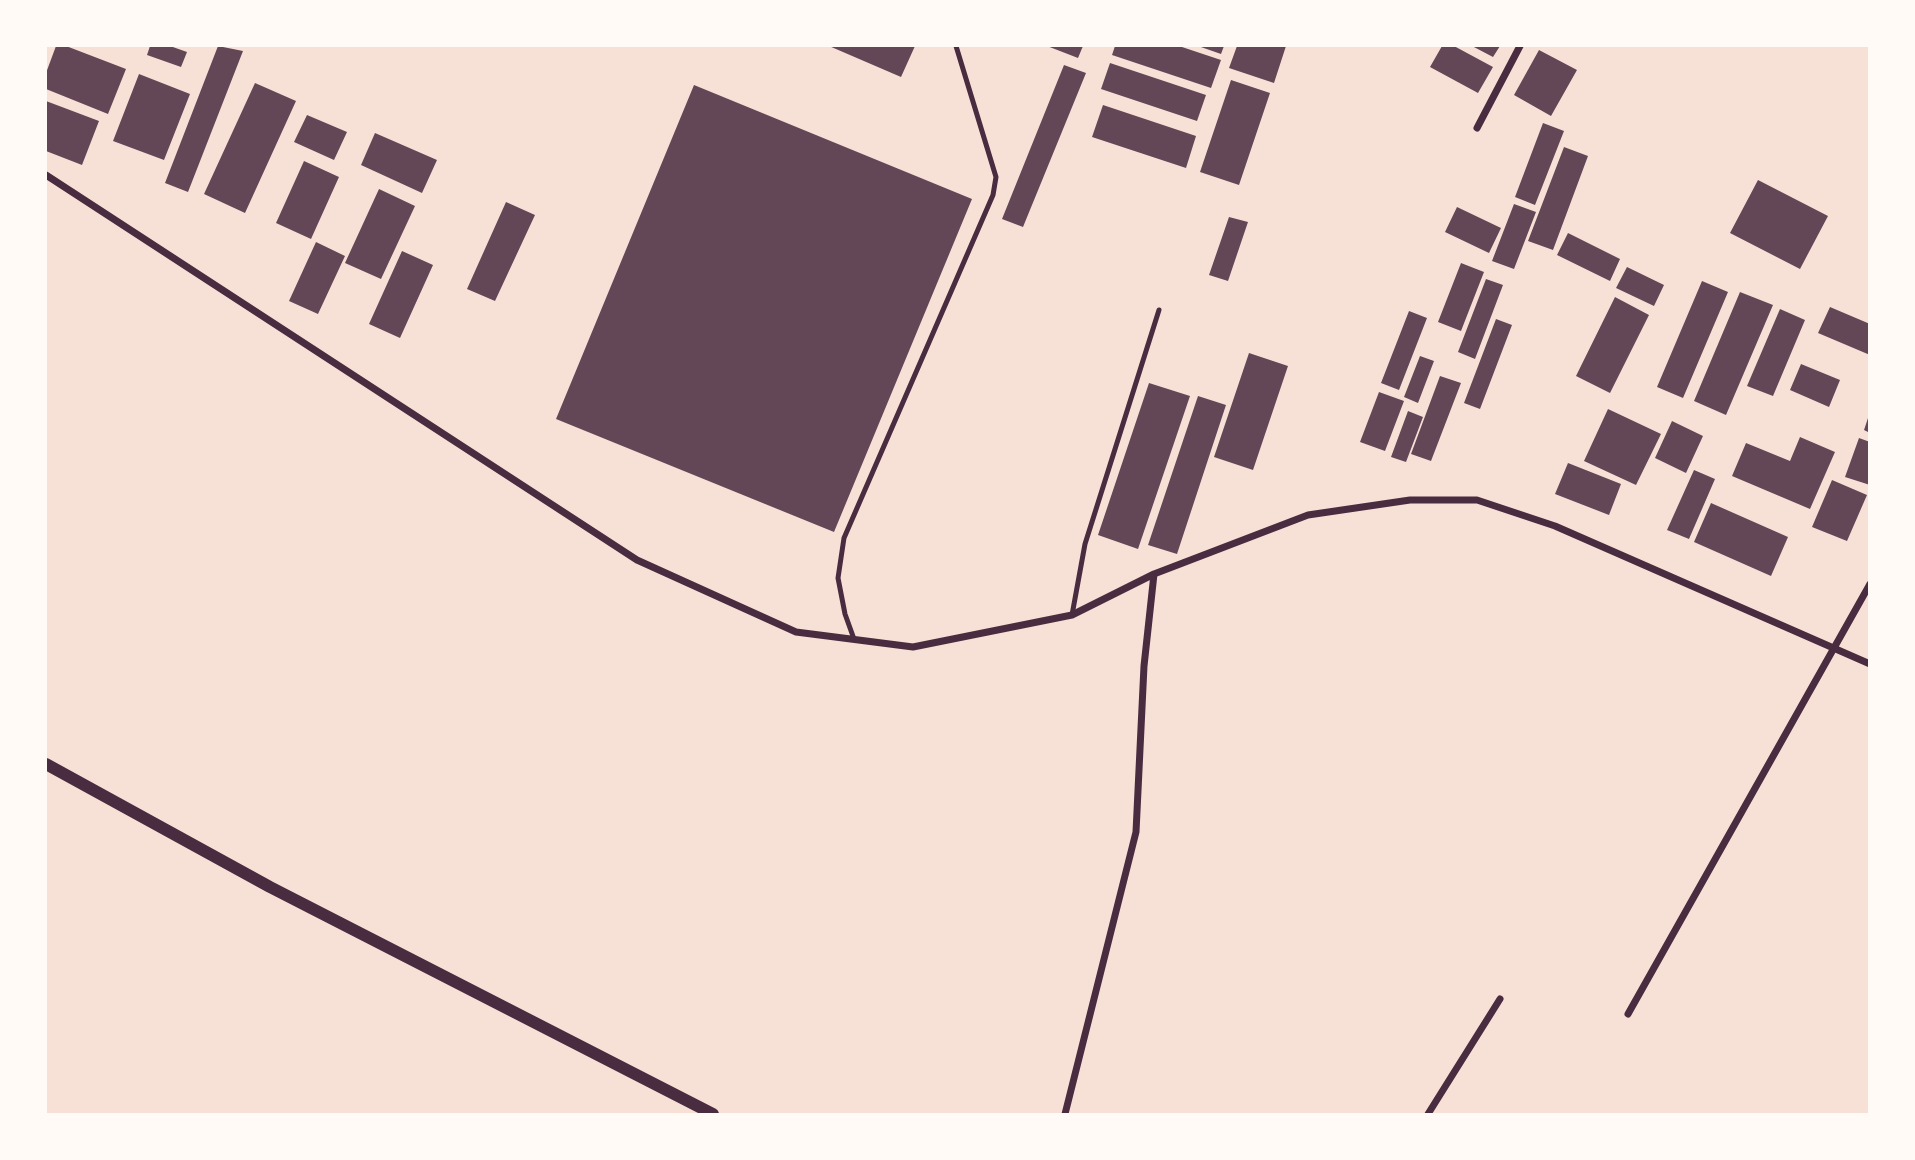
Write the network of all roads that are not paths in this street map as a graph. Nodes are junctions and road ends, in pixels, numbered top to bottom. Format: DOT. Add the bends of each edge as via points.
graph roads {
  1 [pos="956,46"];
  2 [pos="1520,46"];
  3 [pos="1477,128"];
  4 [pos="46,175"];
  5 [pos="1159,310"];
  6 [pos="1154,574"];
  7 [pos="1870,584"];
  8 [pos="1072,615"];
  9 [pos="854,639"];
  10 [pos="1835,647"];
  11 [pos="1870,664"];
  12 [pos="46,764"];
  13 [pos="1500,999"];
  14 [pos="1628,1014"];
  15 [pos="713,1115"];
  16 [pos="1065,1115"];
  17 [pos="1428,1115"];
  1 -- 9 [label="lane" via="996,177 993,195 845,538 838,578"];
  2 -- 3 [label="street"];
  4 -- 9 [label="street" via="637,560 796,632"];
  5 -- 8 [label="lane" via="1085,544"];
  6 -- 8 [label="street"];
  6 -- 10 [label="street" via="1308,515 1410,500 1477,500 1555,526"];
  6 -- 16 [label="street" via="1144,666 1136,832"];
  7 -- 10 [label="street"];
  8 -- 9 [label="street" via="914,647"];
  10 -- 11 [label="street"];
  10 -- 14 [label="street"];
  12 -- 15 [label="street" via="270,887"];
  13 -- 17 [label="street"];
}
